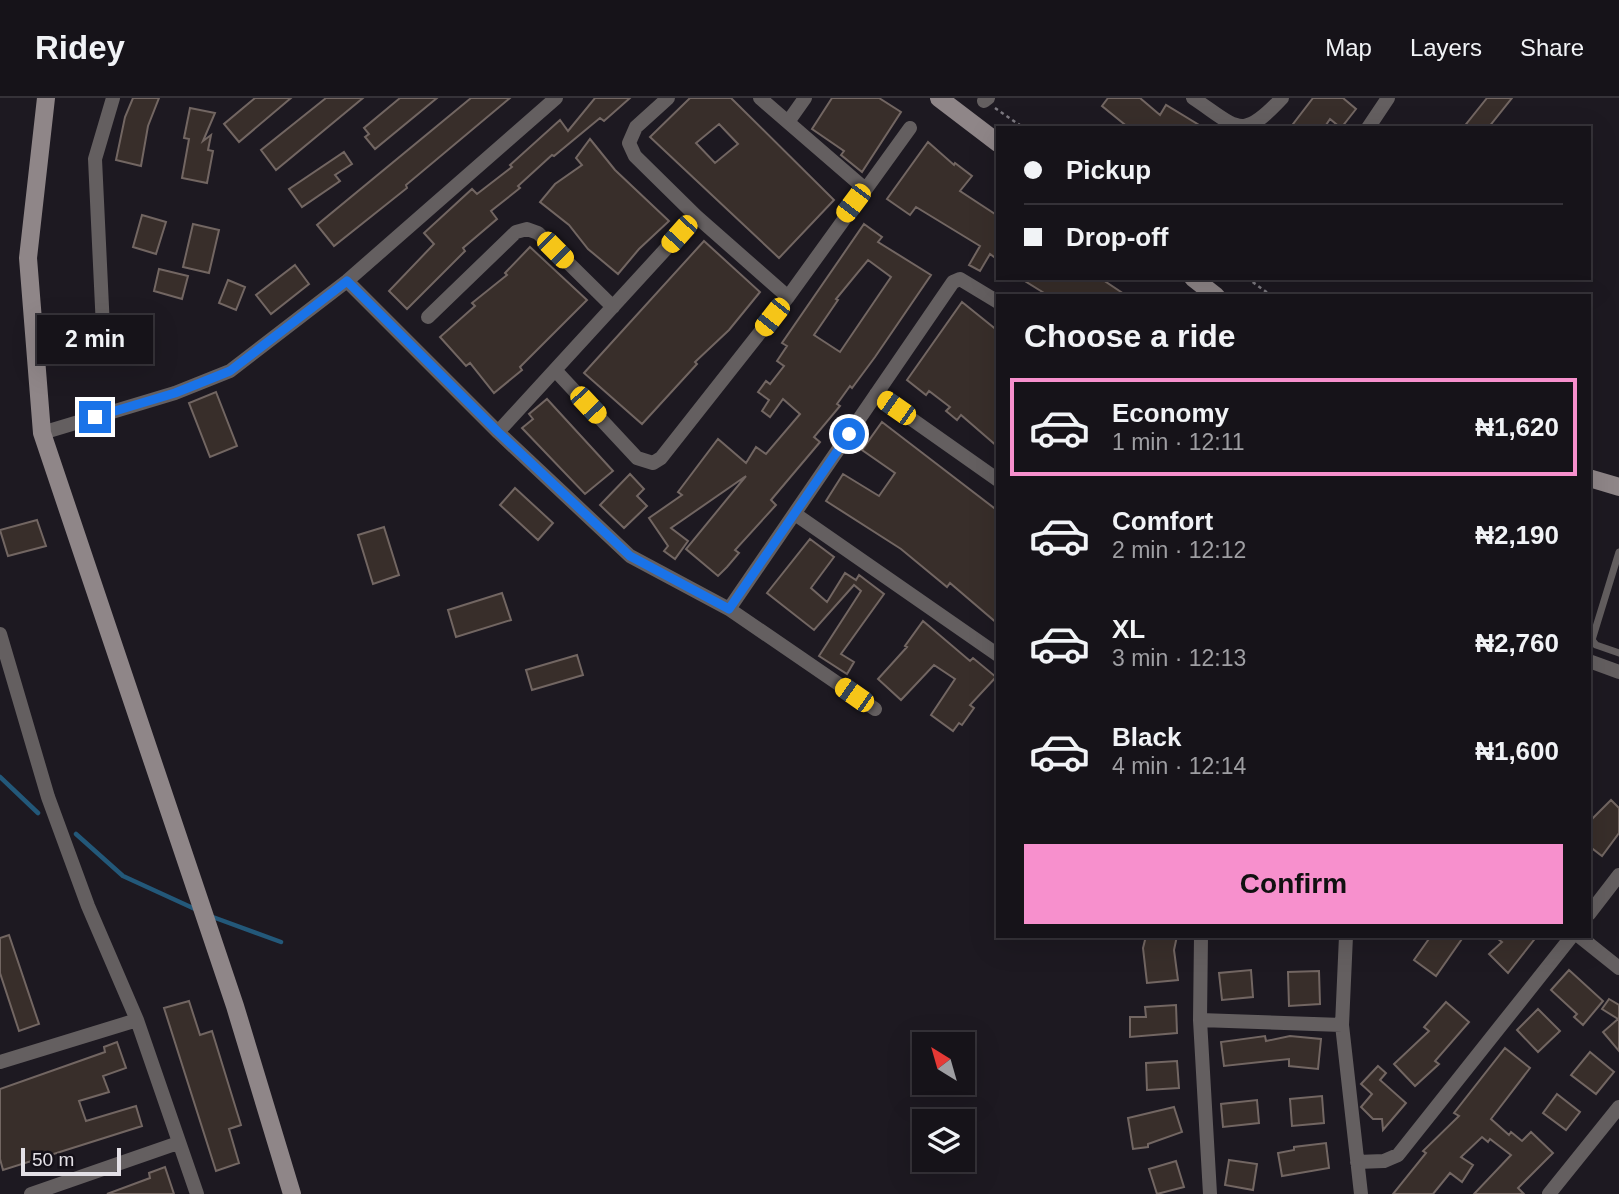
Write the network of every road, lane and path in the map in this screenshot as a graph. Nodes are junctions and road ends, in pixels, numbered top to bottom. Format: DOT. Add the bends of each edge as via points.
graph roads {
  1 [pos="46,98"];
  2 [pos="113,98"];
  3 [pos="556,98"];
  4 [pos="668,98"];
  5 [pos="760,98"];
  6 [pos="805,98"];
  7 [pos="939,98"];
  8 [pos="1194,98"];
  9 [pos="1282,98"];
  10 [pos="1388,98"];
  11 [pos="986,100"];
  12 [pos="788,122"];
  13 [pos="1021,126"];
  14 [pos="1235,126"];
  15 [pos="1251,126"];
  16 [pos="1369,126"];
  17 [pos="910,128"];
  18 [pos="996,141"];
  19 [pos="864,188"];
  20 [pos="696,216"];
  21 [pos="1196,280"];
  22 [pos="1250,280"];
  23 [pos="347,281"];
  24 [pos="1213,294"];
  25 [pos="1269,294"];
  26 [pos="788,297"];
  27 [pos="996,301"];
  28 [pos="612,307"];
  29 [pos="428,317"];
  30 [pos="103,328"];
  31 [pos="555,370"];
  32 [pos="876,394"];
  33 [pos="498,432"];
  34 [pos="42,433"];
  35 [pos="996,479"];
  36 [pos="1591,479"];
  37 [pos="1619,487"];
  38 [pos="795,514"];
  39 [pos="1619,552"];
  40 [pos="729,609"];
  41 [pos="0,634"];
  42 [pos="1619,653"];
  43 [pos="996,654"];
  44 [pos="1591,663"];
  45 [pos="1619,672"];
  46 [pos="875,709"];
  47 [pos="1619,876"];
  48 [pos="1591,911"];
  49 [pos="1201,938"];
  50 [pos="1346,938"];
  51 [pos="1570,938"];
  52 [pos="1582,938"];
  53 [pos="1619,968"];
  54 [pos="137,1020"];
  55 [pos="1200,1020"];
  56 [pos="1342,1025"];
  57 [pos="0,1062"];
  58 [pos="1619,1107"];
  59 [pos="178,1143"];
  60 [pos="1357,1162"];
  61 [pos="30,1194"];
  62 [pos="197,1194"];
  63 [pos="292,1194"];
  64 [pos="1210,1194"];
  65 [pos="1361,1194"];
  66 [pos="1549,1194"];
  1 -- 34 [label="street" via="28,258"];
  2 -- 30 [label="street" via="95,159"];
  3 -- 23 [label="street"];
  4 -- 20 [label="street" via="636,127 629,143 635,156"];
  5 -- 12 [label="street"];
  6 -- 12 [label="street"];
  7 -- 18 [label="street"];
  8 -- 14 [label="street"];
  9 -- 15 [label="street"];
  10 -- 16 [label="street"];
  11 -- 13 [label="path"];
  12 -- 19 [label="street"];
  17 -- 19 [label="street"];
  19 -- 26 [label="street"];
  20 -- 26 [label="street"];
  20 -- 28 [label="street"];
  21 -- 24 [label="street"];
  22 -- 25 [label="path"];
  23 -- 33 [label="street"];
  23 -- 34 [label="street" via="230,371 175,393"];
  26 -- 31 [label="street" via="653,463 637,458"];
  27 -- 32 [label="street" via="960,279 953,282"];
  28 -- 29 [label="street" via="538,233 527,229 516,232"];
  28 -- 31 [label="street"];
  31 -- 33 [label="street"];
  32 -- 35 [label="street"];
  32 -- 38 [label="street"];
  33 -- 40 [label="street" via="630,556"];
  34 -- 63 [label="street" via="210,931"];
  36 -- 37 [label="street"];
  38 -- 40 [label="street"];
  38 -- 43 [label="street"];
  39 -- 42 [label="lane" via="1592,640"];
  40 -- 46 [label="street"];
  41 -- 54 [label="street" via="48,797"];
  44 -- 45 [label="street"];
  47 -- 48 [label="street"];
  49 -- 55 [label="street"];
  50 -- 56 [label="street"];
  51 -- 60 [label="street" via="1398,1154 1384,1161"];
  52 -- 53 [label="street"];
  54 -- 57 [label="street"];
  54 -- 59 [label="street"];
  55 -- 56 [label="street"];
  55 -- 64 [label="street"];
  56 -- 60 [label="street"];
  58 -- 66 [label="street"];
  59 -- 61 [label="street"];
  59 -- 62 [label="street"];
  60 -- 65 [label="street"];
}
